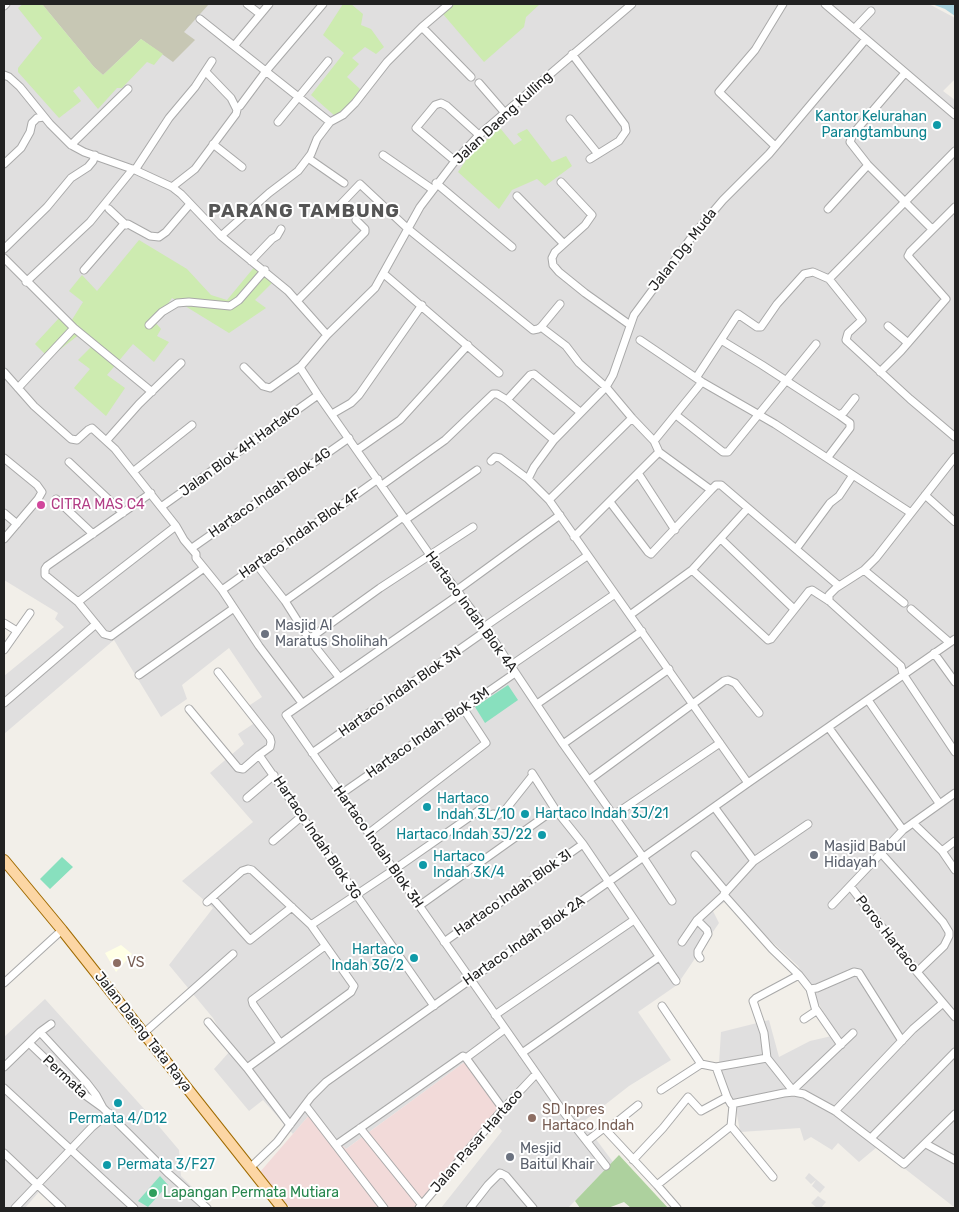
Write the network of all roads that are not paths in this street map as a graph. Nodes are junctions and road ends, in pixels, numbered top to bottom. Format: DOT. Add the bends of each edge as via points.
graph roads {
  1 [pos="247,4"];
  2 [pos="269,4"];
  3 [pos="323,4"];
  4 [pos="449,4"];
  5 [pos="632,4"];
  6 [pos="783,4"];
  7 [pos="825,4"];
  8 [pos="871,11"];
  9 [pos="260,14"];
  10 [pos="200,19"];
  11 [pos="422,27"];
  12 [pos="854,29"];
  13 [pos="866,39"];
  14 [pos="234,46"];
  15 [pos="572,54"];
  16 [pos="212,61"];
  17 [pos="328,61"];
  18 [pos="266,71"];
  19 [pos="206,72"];
  20 [pos="905,73"];
  21 [pos="4,75"];
  22 [pos="471,77"];
  23 [pos="478,83"];
  24 [pos="128,89"];
  25 [pos="298,96"];
  26 [pos="240,106"];
  27 [pos="505,113"];
  28 [pos="955,115"];
  29 [pos="44,117"];
  30 [pos="570,119"];
  31 [pos="278,122"];
  32 [pos="330,122"];
  33 [pos="479,135"];
  34 [pos="71,144"];
  35 [pos="213,144"];
  36 [pos="775,146"];
  37 [pos="955,151"];
  38 [pos="598,154"];
  39 [pos="95,155"];
  40 [pos="383,155"];
  41 [pos="308,158"];
  42 [pos="590,159"];
  43 [pos="455,161"];
  44 [pos="4,164"];
  45 [pos="868,165"];
  46 [pos="242,167"];
  47 [pos="134,169"];
  48 [pos="344,182"];
  49 [pos="561,182"];
  50 [pos="434,186"];
  51 [pos="172,188"];
  52 [pos="517,196"];
  53 [pos="904,202"];
  54 [pos="190,204"];
  55 [pos="340,205"];
  56 [pos="955,206"];
  57 [pos="109,209"];
  58 [pos="828,209"];
  59 [pos="356,220"];
  60 [pos="126,225"];
  61 [pos="407,228"];
  62 [pos="281,229"];
  63 [pos="932,229"];
  64 [pos="221,236"];
  65 [pos="563,243"];
  66 [pos="512,247"];
  67 [pos="4,249"];
  68 [pos="4,258"];
  69 [pos="251,261"];
  70 [pos="84,270"];
  71 [pos="265,270"];
  72 [pos="384,274"];
  73 [pos="829,278"];
  74 [pos="26,282"];
  75 [pos="298,300"];
  76 [pos="560,304"];
  77 [pos="422,305"];
  78 [pos="149,325"];
  79 [pos="630,325"];
  80 [pos="888,326"];
  81 [pos="541,327"];
  82 [pos="74,328"];
  83 [pos="327,335"];
  84 [pos="640,340"];
  85 [pos="721,340"];
  86 [pos="908,343"];
  87 [pos="816,344"];
  88 [pos="468,345"];
  89 [pos="181,363"];
  90 [pos="301,366"];
  91 [pos="244,367"];
  92 [pos="4,372"];
  93 [pos="880,372"];
  94 [pos="499,374"];
  95 [pos="699,380"];
  96 [pos="787,380"];
  97 [pos="606,387"];
  98 [pos="18,388"];
  99 [pos="152,392"];
  100 [pos="318,395"];
  101 [pos="855,398"];
  102 [pos="507,400"];
  103 [pos="580,412"];
  104 [pos="332,414"];
  105 [pos="760,414"];
  106 [pos="676,415"];
  107 [pos="839,415"];
  108 [pos="632,418"];
  109 [pos="192,425"];
  110 [pos="955,437"];
  111 [pos="349,438"];
  112 [pos="107,440"];
  113 [pos="554,440"];
  114 [pos="654,440"];
  115 [pos="357,450"];
  116 [pos="660,452"];
  117 [pos="828,457"];
  118 [pos="955,457"];
  119 [pos="4,458"];
  120 [pos="491,461"];
  121 [pos="69,462"];
  122 [pos="477,470"];
  123 [pos="134,471"];
  124 [pos="638,473"];
  125 [pos="853,475"];
  126 [pos="528,479"];
  127 [pos="380,482"];
  128 [pos="711,490"];
  129 [pos="151,493"];
  130 [pos="925,495"];
  131 [pos="56,499"];
  132 [pos="549,500"];
  133 [pos="610,502"];
  134 [pos="161,507"];
  135 [pos="748,508"];
  136 [pos="4,513"];
  137 [pos="123,513"];
  138 [pos="911,513"];
  139 [pos="560,515"];
  140 [pos="404,518"];
  141 [pos="955,522"];
  142 [pos="17,524"];
  143 [pos="176,526"];
  144 [pos="473,527"];
  145 [pos="675,530"];
  146 [pos="93,534"];
  147 [pos="574,537"];
  148 [pos="4,539"];
  149 [pos="720,539"];
  150 [pos="192,548"];
  151 [pos="796,549"];
  152 [pos="430,555"];
  153 [pos="587,556"];
  154 [pos="257,565"];
  155 [pos="204,568"];
  156 [pos="692,570"];
  157 [pos="864,570"];
  158 [pos="839,586"];
  159 [pos="222,590"];
  160 [pos="458,592"];
  161 [pos="615,594"];
  162 [pos="284,601"];
  163 [pos="829,601"];
  164 [pos="78,602"];
  165 [pos="904,603"];
  166 [pos="234,608"];
  167 [pos="794,609"];
  168 [pos="911,609"];
  169 [pos="30,613"];
  170 [pos="630,615"];
  171 [pos="4,623"];
  172 [pos="96,624"];
  173 [pos="486,629"];
  174 [pos="17,631"];
  175 [pos="642,631"];
  176 [pos="309,639"];
  177 [pos="952,640"];
  178 [pos="4,650"];
  179 [pos="934,653"];
  180 [pos="513,669"];
  181 [pos="669,669"];
  182 [pos="218,672"];
  183 [pos="903,674"];
  184 [pos="139,675"];
  185 [pos="339,678"];
  186 [pos="955,682"];
  187 [pos="868,700"];
  188 [pos="4,703"];
  189 [pos="302,703"];
  190 [pos="537,704"];
  191 [pos="694,705"];
  192 [pos="463,708"];
  193 [pos="189,709"];
  194 [pos="759,714"];
  195 [pos="828,728"];
  196 [pos="720,743"];
  197 [pos="563,744"];
  198 [pos="955,752"];
  199 [pos="312,753"];
  200 [pos="259,755"];
  201 [pos="274,775"];
  202 [pos="589,780"];
  203 [pos="748,783"];
  204 [pos="955,793"];
  205 [pos="341,794"];
  206 [pos="248,798"];
  207 [pos="939,804"];
  208 [pos="714,808"];
  209 [pos="481,809"];
  210 [pos="555,809"];
  211 [pos="493,814"];
  212 [pos="614,815"];
  213 [pos="302,816"];
  214 [pos="913,823"];
  215 [pos="808,824"];
  216 [pos="902,830"];
  217 [pos="369,833"];
  218 [pos="273,841"];
  219 [pos="955,841"];
  220 [pos="583,844"];
  221 [pos="942,851"];
  222 [pos="880,852"];
  223 [pos="695,855"];
  224 [pos="644,857"];
  225 [pos="754,861"];
  226 [pos="5,865"];
  227 [pos="395,869"];
  228 [pos="955,870"];
  229 [pos="607,882"];
  230 [pos="850,886"];
  231 [pos="725,894"];
  232 [pos="356,895"];
  233 [pos="672,901"];
  234 [pos="832,905"];
  235 [pos="419,906"];
  236 [pos="292,907"];
  237 [pos="634,920"];
  238 [pos="697,920"];
  239 [pos="312,925"];
  240 [pos="62,930"];
  241 [pos="952,936"];
  242 [pos="444,942"];
  243 [pos="682,942"];
  244 [pos="325,946"];
  245 [pos="233,954"];
  246 [pos="659,957"];
  247 [pos="700,958"];
  248 [pos="917,972"];
  249 [pos="799,975"];
  250 [pos="470,979"];
  251 [pos="676,981"];
  252 [pos="4,983"];
  253 [pos="810,989"];
  254 [pos="943,1004"];
  255 [pos="434,1006"];
  256 [pos="662,1006"];
  257 [pos="816,1009"];
  258 [pos="495,1015"];
  259 [pos="955,1017"];
  260 [pos="804,1019"];
  261 [pos="208,1022"];
  262 [pos="51,1024"];
  263 [pos="505,1029"];
  264 [pos="40,1032"];
  265 [pos="144,1033"];
  266 [pos="853,1033"];
  267 [pos="902,1041"];
  268 [pos="280,1042"];
  269 [pos="29,1043"];
  270 [pos="841,1045"];
  271 [pos="955,1052"];
  272 [pos="522,1053"];
  273 [pos="466,1058"];
  274 [pos="768,1058"];
  275 [pos="701,1064"];
  276 [pos="4,1067"];
  277 [pos="716,1067"];
  278 [pos="247,1068"];
  279 [pos="537,1075"];
  280 [pos="4,1088"];
  281 [pos="660,1090"];
  282 [pos="794,1091"];
  283 [pos="727,1097"];
  284 [pos="305,1105"];
  285 [pos="638,1105"];
  286 [pos="734,1105"];
  287 [pos="503,1109"];
  288 [pos="835,1111"];
  289 [pos="108,1112"];
  290 [pos="955,1114"];
  291 [pos="290,1125"];
  292 [pos="731,1126"];
  293 [pos="360,1128"];
  294 [pos="607,1130"];
  295 [pos="871,1138"];
  296 [pos="587,1142"];
  297 [pos="926,1144"];
  298 [pos="336,1145"];
  299 [pos="71,1150"];
  300 [pos="4,1152"];
  301 [pos="633,1160"];
  302 [pos="955,1160"];
  303 [pos="606,1166"];
  304 [pos="251,1167"];
  305 [pos="773,1177"];
  306 [pos="658,1185"];
  307 [pos="38,1186"];
  308 [pos="420,1207"];
  309 [pos="473,1207"];
  310 [pos="15,1208"];
  311 [pos="62,1208"];
  312 [pos="134,1208"];
  313 [pos="207,1208"];
  314 [pos="281,1208"];
  315 [pos="384,1208"];
  316 [pos="533,1208"];
  317 [pos="676,1208"];
  1 -- 9 [label="street"];
  2 -- 9 [label="street"];
  3 -- 18 [label="street"];
  4 -- 11 [label="street"];
  5 -- 15 [label="street, Jalan Daeng Kulling"];
  6 -- 36 [label="street" via="755,50 719,92"];
  7 -- 12 [label="street"];
  8 -- 12 [label="street"];
  9 -- 14 [label="street"];
  10 -- 14 [label="street"];
  11 -- 22 [label="street"];
  11 -- 32 [label="street" via="387,62 349,109"];
  12 -- 13 [label="street"];
  13 -- 20 [label="street"];
  13 -- 36 [label="street, Jalan Dg. Muda"];
  14 -- 18 [label="street"];
  15 -- 27 [label="street, Jalan Daeng Kulling"];
  15 -- 38 [label="street" via="625,125 626,131 619,141"];
  16 -- 19 [label="street"];
  17 -- 25 [label="street"];
  18 -- 25 [label="street"];
  18 -- 26 [label="street"];
  19 -- 35 [label="street" via="231,98 237,110"];
  19 -- 47 [label="street"];
  20 -- 28 [label="street"];
  20 -- 45 [label="street" via="850,139"];
  21 -- 29 [label="street" via="20,87"];
  23 -- 27 [label="street"];
  24 -- 34 [label="street"];
  25 -- 31 [label="street"];
  25 -- 32 [label="street"];
  27 -- 33 [label="street, Jalan Daeng Kulling"];
  29 -- 34 [label="street"];
  29 -- 44 [label="street" via="32,123 21,148"];
  30 -- 38 [label="street"];
  32 -- 41 [label="street"];
  33 -- 43 [label="street, Jalan Daeng Kulling"];
  33 -- 43 [label="street" via="447,106 435,105 416,128"];
  34 -- 39 [label="street"];
  35 -- 46 [label="street"];
  35 -- 51 [label="street" via="195,169"];
  36 -- 79 [label="street, Jalan Dg. Muda" via="703,223 648,294"];
  37 -- 53 [label="street"];
  38 -- 42 [label="street"];
  39 -- 47 [label="street"];
  39 -- 67 [label="street" via="88,167 71,178"];
  40 -- 50 [label="street"];
  41 -- 48 [label="street"];
  41 -- 64 [label="street" via="298,171"];
  43 -- 50 [label="street, Jalan Daeng Kulling"];
  45 -- 53 [label="street"];
  45 -- 58 [label="street"];
  47 -- 51 [label="street"];
  47 -- 74 [label="street" via="84,228"];
  49 -- 65 [label="street" via="592,215"];
  50 -- 61 [label="street, Jalan Daeng Kulling"];
  50 -- 66 [label="street"];
  51 -- 54 [label="street"];
  52 -- 65 [label="street"];
  53 -- 63 [label="street"];
  53 -- 73 [label="street"];
  54 -- 60 [label="street" via="157,238"];
  54 -- 64 [label="street"];
  55 -- 61 [label="street" via="360,184"];
  56 -- 63 [label="street"];
  57 -- 60 [label="street"];
  59 -- 75 [label="street" via="365,229 364,233"];
  60 -- 70 [label="street"];
  61 -- 72 [label="street, Jalan Daeng Kulling"];
  61 -- 81 [label="street" via="530,329"];
  62 -- 69 [label="street"];
  63 -- 86 [label="street" via="908,256 946,299"];
  64 -- 69 [label="street"];
  65 -- 79 [label="street" via="552,258 553,265 584,293"];
  68 -- 74 [label="street"];
  69 -- 71 [label="street"];
  71 -- 75 [label="street"];
  71 -- 78 [label="street" via="240,300 230,306 177,303"];
  72 -- 77 [label="street"];
  72 -- 83 [label="street, Jalan Daeng Kulling" via="365,299"];
  73 -- 85 [label="street" via="813,272 804,274 761,327 738,314"];
  73 -- 93 [label="street" via="862,320 848,332 846,340"];
  74 -- 82 [label="street"];
  75 -- 83 [label="street"];
  76 -- 81 [label="street"];
  77 -- 88 [label="street"];
  77 -- 104 [label="street" via="359,395"];
  79 -- 97 [label="street, Jalan Dg. Muda"];
  80 -- 86 [label="street"];
  81 -- 97 [label="street" via="566,346 579,363"];
  82 -- 98 [label="street"];
  82 -- 99 [label="street"];
  83 -- 90 [label="street, Jalan Daeng Kulling"];
  84 -- 95 [label="street"];
  85 -- 95 [label="street"];
  85 -- 96 [label="street"];
  86 -- 93 [label="street"];
  87 -- 96 [label="street"];
  88 -- 94 [label="street"];
  88 -- 115 [label="street" via="400,420"];
  89 -- 99 [label="street"];
  90 -- 91 [label="street, Jalan Daeng Kulling" via="270,388 263,386"];
  90 -- 100 [label="street, Hartaco Indah Blok 4A"];
  92 -- 98 [label="street"];
  93 -- 110 [label="street"];
  95 -- 105 [label="street"];
  95 -- 106 [label="street"];
  96 -- 105 [label="street"];
  96 -- 107 [label="street"];
  97 -- 103 [label="street, Jalan Dg. Muda"];
  97 -- 108 [label="street"];
  98 -- 112 [label="street" via="71,439 77,440 92,428"];
  99 -- 112 [label="street"];
  100 -- 104 [label="street, Hartaco Indah Blok 4A"];
  100 -- 134 [label="street, Jalan Blok 4H Hartako"];
  101 -- 107 [label="street"];
  102 -- 103 [label="street" via="534,374"];
  102 -- 113 [label="street"];
  102 -- 127 [label="street, Hartaco Indah Blok 4F" via="493,394 445,440"];
  103 -- 113 [label="street, Jalan Dg. Muda"];
  104 -- 111 [label="street, Hartaco Indah Blok 4A"];
  105 -- 106 [label="street" via="727,452"];
  105 -- 117 [label="street"];
  106 -- 114 [label="street"];
  107 -- 117 [label="street" via="850,427"];
  108 -- 114 [label="street"];
  108 -- 132 [label="street"];
  109 -- 123 [label="street"];
  111 -- 115 [label="street, Hartaco Indah Blok 4A"];
  111 -- 150 [label="street, Hartaco Indah Blok 4G"];
  112 -- 123 [label="street"];
  113 -- 126 [label="street, Jalan Dg. Muda"];
  114 -- 116 [label="street"];
  115 -- 127 [label="street, Hartaco Indah Blok 4A"];
  116 -- 124 [label="street"];
  116 -- 128 [label="street"];
  117 -- 125 [label="street"];
  118 -- 130 [label="street"];
  119 -- 142 [label="street" via="42,492"];
  120 -- 126 [label="street" via="495,457 500,458"];
  121 -- 137 [label="street"];
  122 -- 140 [label="street"];
  123 -- 129 [label="street"];
  124 -- 133 [label="street"];
  124 -- 145 [label="street"];
  125 -- 138 [label="street"];
  125 -- 151 [label="street"];
  126 -- 132 [label="street"];
  127 -- 140 [label="street, Hartaco Indah Blok 4A"];
  127 -- 154 [label="street, Hartaco Indah Blok 4F"];
  128 -- 135 [label="street" via="723,486"];
  128 -- 145 [label="street"];
  129 -- 134 [label="street"];
  129 -- 137 [label="street"];
  130 -- 138 [label="street"];
  130 -- 141 [label="street"];
  131 -- 146 [label="street"];
  132 -- 139 [label="street"];
  133 -- 145 [label="street" via="651,554"];
  133 -- 147 [label="street"];
  134 -- 143 [label="street"];
  135 -- 149 [label="street"];
  135 -- 151 [label="street"];
  136 -- 142 [label="street"];
  137 -- 146 [label="street"];
  138 -- 157 [label="street"];
  139 -- 147 [label="street"];
  139 -- 160 [label="street"];
  140 -- 152 [label="street, Hartaco Indah Blok 4A"];
  140 -- 162 [label="street"];
  142 -- 148 [label="street"];
  143 -- 150 [label="street"];
  143 -- 164 [label="street"];
  144 -- 152 [label="street"];
  146 -- 164 [label="street" via="47,566 45,573"];
  147 -- 153 [label="street"];
  149 -- 156 [label="street"];
  149 -- 167 [label="street"];
  150 -- 155 [label="street"];
  151 -- 158 [label="street"];
  152 -- 160 [label="street, Hartaco Indah Blok 4A"];
  152 -- 176 [label="street"];
  153 -- 161 [label="street"];
  153 -- 173 [label="street, Hartaco Indah Blok 3N"];
  154 -- 159 [label="street, Hartaco Indah Blok 4F"];
  154 -- 162 [label="street"];
  155 -- 159 [label="street"];
  155 -- 172 [label="street" via="113,636 106,635"];
  156 -- 167 [label="street" via="768,640"];
  156 -- 170 [label="street"];
  157 -- 158 [label="street"];
  157 -- 165 [label="street"];
  158 -- 163 [label="street" via="829,595"];
  159 -- 166 [label="street"];
  160 -- 173 [label="street, Hartaco Indah Blok 4A"];
  160 -- 185 [label="street"];
  161 -- 170 [label="street"];
  161 -- 180 [label="street, Hartaco Indah Blok 3M"];
  162 -- 176 [label="street"];
  163 -- 167 [label="street" via="810,590"];
  163 -- 183 [label="street" via="901,666"];
  164 -- 172 [label="street"];
  166 -- 184 [label="street"];
  166 -- 189 [label="street"];
  168 -- 177 [label="street"];
  169 -- 174 [label="street"];
  170 -- 175 [label="street"];
  171 -- 174 [label="street"];
  172 -- 188 [label="street"];
  173 -- 180 [label="street, Hartaco Indah Blok 4A"];
  173 -- 199 [label="street, Hartaco Indah Blok 3N"];
  174 -- 178 [label="street"];
  175 -- 181 [label="street"];
  175 -- 190 [label="street"];
  176 -- 185 [label="street"];
  177 -- 179 [label="street, Hartaco Indah Blok 2A"];
  179 -- 183 [label="street, Hartaco Indah Blok 2A"];
  179 -- 186 [label="street"];
  180 -- 190 [label="street, Hartaco Indah Blok 4A"];
  180 -- 192 [label="street, Hartaco Indah Blok 3M"];
  181 -- 191 [label="street"];
  181 -- 197 [label="street"];
  182 -- 200 [label="street" via="270,738 270,747"];
  183 -- 187 [label="street, Hartaco Indah Blok 2A"];
  183 -- 198 [label="street"];
  185 -- 189 [label="street"];
  187 -- 195 [label="street, Hartaco Indah Blok 2A"];
  187 -- 207 [label="street"];
  189 -- 199 [label="street, Hartaco Indah Blok 3H" via="286,715"];
  190 -- 197 [label="street, Hartaco Indah Blok 4A"];
  191 -- 194 [label="street" via="728,680 735,683"];
  191 -- 196 [label="street"];
  191 -- 202 [label="street"];
  192 -- 205 [label="street, Hartaco Indah Blok 3M"];
  192 -- 217 [label="street" via="486,743"];
  193 -- 200 [label="street" via="238,768 243,769"];
  195 -- 203 [label="street, Hartaco Indah Blok 2A"];
  195 -- 216 [label="street"];
  196 -- 203 [label="street"];
  196 -- 212 [label="street"];
  197 -- 202 [label="street, Hartaco Indah Blok 4A"];
  199 -- 205 [label="street, Hartaco Indah Blok 3H"];
  200 -- 201 [label="street, Hartaco Indah Blok 3G"];
  201 -- 206 [label="street"];
  201 -- 213 [label="street, Hartaco Indah Blok 3G"];
  202 -- 212 [label="street, Hartaco Indah Blok 4A"];
  203 -- 208 [label="street, Hartaco Indah Blok 2A"];
  204 -- 207 [label="street, Poros Hartaco"];
  205 -- 217 [label="street, Hartaco Indah Blok 3H"];
  207 -- 214 [label="street, Poros Hartaco"];
  208 -- 224 [label="street, Hartaco Indah Blok 2A"];
  208 -- 225 [label="street"];
  209 -- 227 [label="street"];
  210 -- 211 [label="street" via="532,774 506,809 498,815"];
  210 -- 220 [label="street"];
  210 -- 235 [label="street"];
  212 -- 224 [label="street, Hartaco Indah Blok 4A"];
  213 -- 218 [label="street"];
  213 -- 232 [label="street, Hartaco Indah Blok 3G"];
  214 -- 216 [label="street, Poros Hartaco"];
  214 -- 221 [label="street"];
  215 -- 225 [label="street"];
  216 -- 222 [label="street, Poros Hartaco"];
  217 -- 227 [label="street, Hartaco Indah Blok 3H"];
  219 -- 221 [label="street"];
  220 -- 229 [label="street"];
  220 -- 242 [label="street, Hartaco Indah Blok 3I"];
  221 -- 228 [label="street"];
  222 -- 230 [label="street, Poros Hartaco"];
  222 -- 241 [label="street"];
  223 -- 231 [label="street"];
  224 -- 229 [label="street, Hartaco Indah Blok 2A"];
  224 -- 233 [label="street, Hartaco Indah Blok 4A"];
  225 -- 231 [label="street"];
  226 -- 240 [label="main road, Jalan Daeng Tata Raya"];
  227 -- 232 [label="street"];
  227 -- 235 [label="street, Hartaco Indah Blok 3H"];
  229 -- 237 [label="street"];
  229 -- 250 [label="street, Hartaco Indah Blok 2A"];
  230 -- 234 [label="street"];
  230 -- 248 [label="street, Poros Hartaco"];
  231 -- 238 [label="street"];
  231 -- 249 [label="street"];
  232 -- 239 [label="street"];
  232 -- 255 [label="street, Hartaco Indah Blok 3G"];
  235 -- 242 [label="street, Hartaco Indah Blok 3H"];
  236 -- 236 [label="street" via="248,869 209,900 250,940"];
  236 -- 239 [label="street"];
  237 -- 246 [label="street"];
  237 -- 258 [label="street"];
  238 -- 243 [label="street"];
  238 -- 247 [label="street" via="708,932 698,953"];
  239 -- 244 [label="street"];
  240 -- 252 [label="street"];
  240 -- 265 [label="main road, Jalan Daeng Tata Raya"];
  241 -- 248 [label="street"];
  242 -- 250 [label="street, Hartaco Indah Blok 3H"];
  244 -- 268 [label="street" via="252,1000"];
  244 -- 268 [label="street" via="354,988"];
  245 -- 265 [label="street"];
  246 -- 251 [label="street"];
  246 -- 272 [label="street"];
  248 -- 254 [label="street, Poros Hartaco"];
  249 -- 253 [label="street"];
  249 -- 274 [label="street" via="753,1001"];
  250 -- 255 [label="street, Hartaco Indah Blok 2A"];
  250 -- 258 [label="street, Hartaco Indah Blok 3H"];
  253 -- 257 [label="street"];
  253 -- 267 [label="street" via="857,972"];
  254 -- 259 [label="street, Poros Hartaco"];
  254 -- 267 [label="street"];
  255 -- 284 [label="street, Hartaco Indah Blok 2A" via="326,1082"];
  256 -- 275 [label="street"];
  257 -- 260 [label="street"];
  257 -- 270 [label="street"];
  258 -- 263 [label="street, Hartaco Indah Blok 3H"];
  261 -- 278 [label="street"];
  262 -- 264 [label="street"];
  263 -- 272 [label="street, Hartaco Indah Blok 3H"];
  263 -- 273 [label="street"];
  264 -- 269 [label="street"];
  264 -- 289 [label="street" via="86,1082"];
  265 -- 304 [label="main road, Jalan Daeng Tata Raya"];
  266 -- 270 [label="street"];
  267 -- 288 [label="street"];
  268 -- 278 [label="street"];
  269 -- 276 [label="street"];
  269 -- 289 [label="street, Permata" via="78,1090"];
  270 -- 282 [label="street"];
  271 -- 295 [label="street"];
  272 -- 279 [label="street, Hartaco Indah Blok 3H"];
  273 -- 287 [label="street"];
  273 -- 293 [label="street" via="462,1057"];
  274 -- 277 [label="street"];
  274 -- 282 [label="street"];
  275 -- 277 [label="street"];
  275 -- 281 [label="street"];
  277 -- 283 [label="street"];
  278 -- 291 [label="street"];
  279 -- 287 [label="street, Jalan Pasar Hartaco"];
  279 -- 296 [label="street, Hartaco Indah Blok 3H"];
  280 -- 299 [label="street"];
  282 -- 286 [label="street"];
  282 -- 288 [label="street"];
  283 -- 286 [label="street"];
  283 -- 301 [label="street" via="702,1111 688,1097"];
  284 -- 291 [label="street, Hartaco Indah Blok 2A"];
  284 -- 298 [label="street"];
  285 -- 294 [label="street"];
  286 -- 292 [label="street"];
  287 -- 308 [label="street, Jalan Pasar Hartaco"];
  288 -- 295 [label="street"];
  289 -- 299 [label="street"];
  289 -- 313 [label="street"];
  290 -- 297 [label="street"];
  291 -- 304 [label="street, Hartaco Indah Blok 2A" via="271,1150"];
  292 -- 305 [label="street"];
  292 -- 306 [label="street"];
  293 -- 298 [label="street"];
  293 -- 308 [label="street"];
  294 -- 296 [label="street" via="604,1128"];
  294 -- 301 [label="street"];
  295 -- 297 [label="street" via="904,1164"];
  296 -- 303 [label="street, Hartaco Indah Blok 3H"];
  297 -- 302 [label="street"];
  298 -- 315 [label="street"];
  299 -- 307 [label="street"];
  299 -- 312 [label="street"];
  300 -- 307 [label="street"];
  301 -- 306 [label="street"];
  304 -- 314 [label="main road, Jalan Daeng Tata Raya"];
  306 -- 317 [label="street"];
  307 -- 310 [label="street"];
  307 -- 311 [label="street"];
  309 -- 316 [label="street" via="500,1173"];
}
